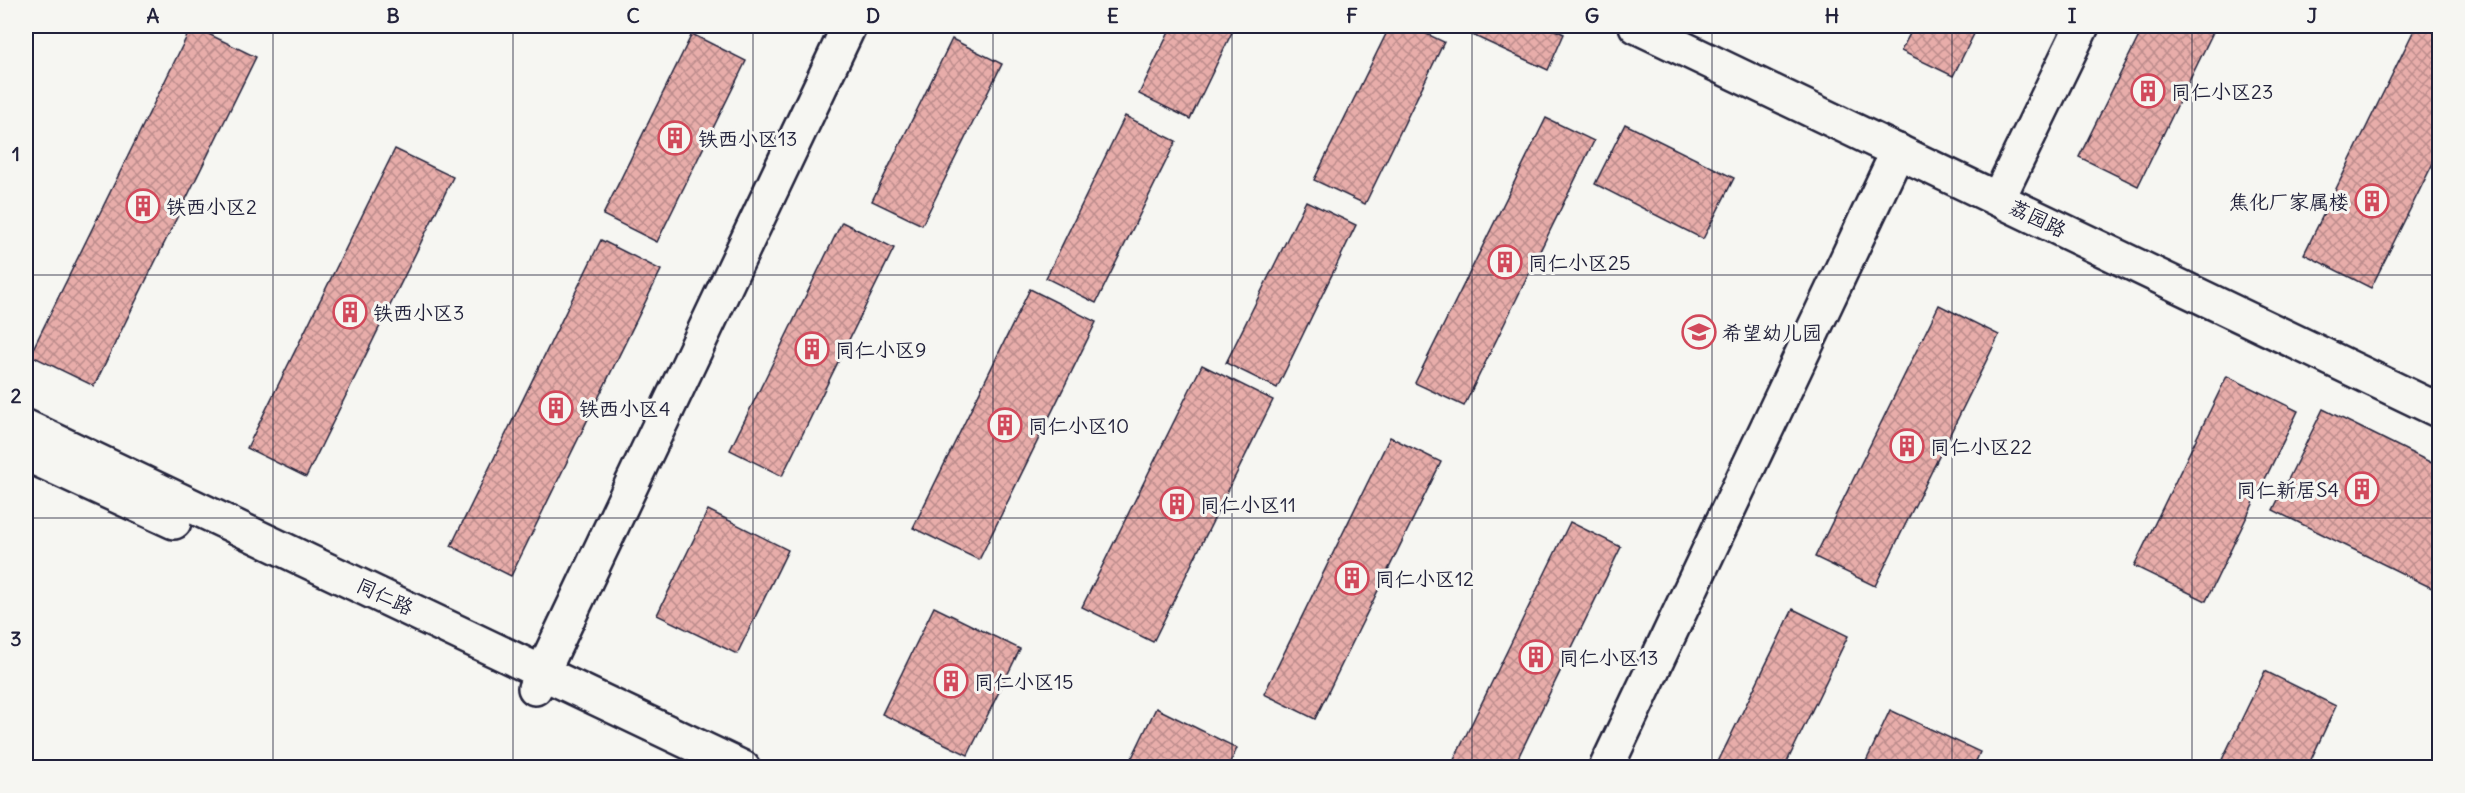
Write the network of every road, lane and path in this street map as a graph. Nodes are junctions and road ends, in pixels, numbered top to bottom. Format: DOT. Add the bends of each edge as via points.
graph roads {
  1 [pos="849,26"];
  2 [pos="1636,26"];
  3 [pos="2082,26"];
  4 [pos="1898,151"];
  5 [pos="1998,199"];
  6 [pos="2439,411"];
  7 [pos="26,427"];
  8 [pos="26,454"];
  9 [pos="539,680"];
  10 [pos="702,768"];
  11 [pos="743,768"];
  12 [pos="1606,768"];
  1 -- 9 [label="street"];
  2 -- 4 [label="street, 荔园路"];
  3 -- 5 [label="street"];
  4 -- 5 [label="street, 荔园路"];
  4 -- 12 [label="street"];
  5 -- 6 [label="street, 荔园路"];
  7 -- 9 [label="street, 同仁路"];
  8 -- 9 [label="street, 同仁路"];
  9 -- 10 [label="street, 同仁路"];
  9 -- 11 [label="street, 同仁路"];
}
